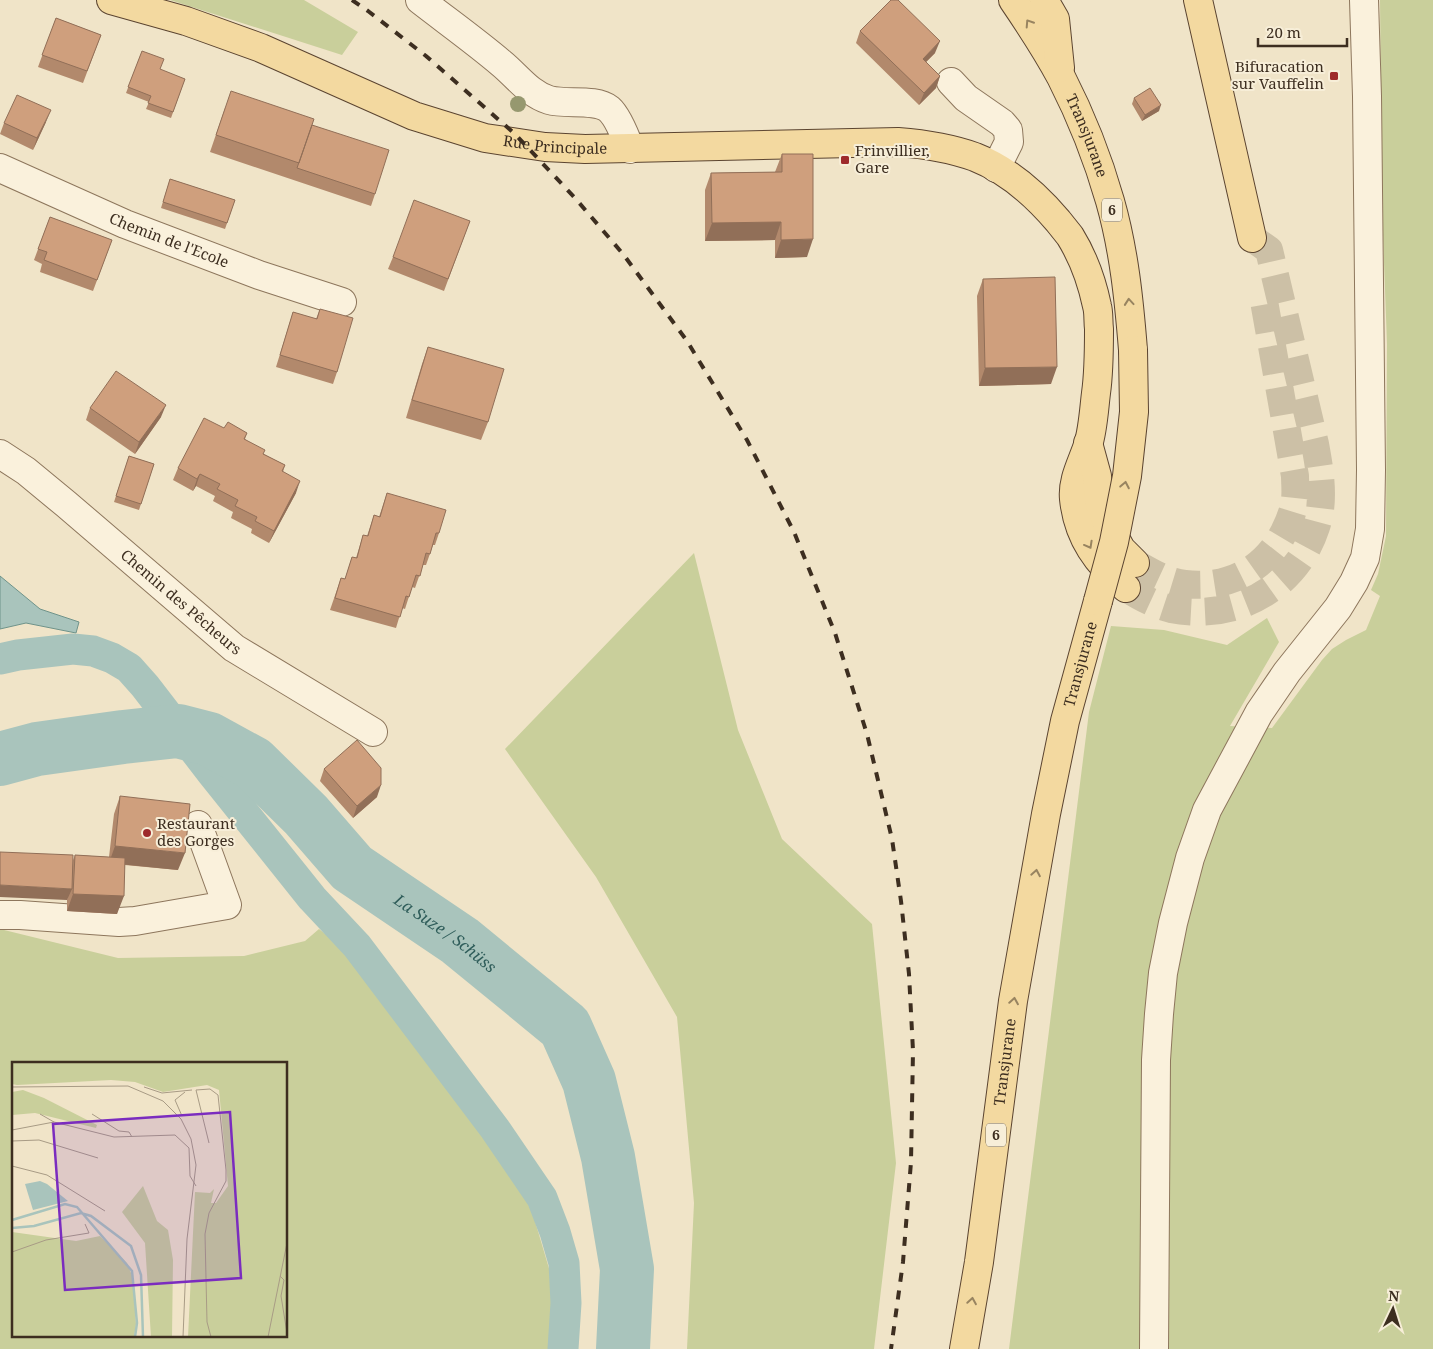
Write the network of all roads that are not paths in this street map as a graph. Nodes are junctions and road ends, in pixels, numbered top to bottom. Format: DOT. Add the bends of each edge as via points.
graph roads {
  1 [pos="111,0"];
  2 [pos="420,0"];
  3 [pos="1013,0"];
  4 [pos="1044,0"];
  5 [pos="1198,0"];
  6 [pos="1364,0"];
  7 [pos="1061,77"];
  8 [pos="951,82"];
  9 [pos="630,149"];
  10 [pos="0,168"];
  11 [pos="1007,174"];
  12 [pos="1252,238"];
  13 [pos="342,302"];
  14 [pos="1088,443"];
  15 [pos="0,454"];
  16 [pos="1136,563"];
  17 [pos="1126,588"];
  18 [pos="373,732"];
  19 [pos="198,825"];
  20 [pos="0,915"];
  21 [pos="964,1349"];
  22 [pos="1154,1349"];
  1 -- 9 [label="main road, Rue Principale" via="186,21 261,48 414,116 485,138 585,150"];
  2 -- 9 [label="street" via="502,63 530,90 549,100 594,104 610,110"];
  7 -- 3 [label="main road, Transjurane / 6, one-way"];
  4 -- 7 [label="main road" via="1055,20"];
  5 -- 12 [label="main road"];
  6 -- 22 [label="street" via="1371,461 1370,529 1366,558 1338,608 1287,672 1260,713 1207,810 1190,858 1163,973 1159,1014"];
  21 -- 7 [label="main road, Transjurane / 6, one-way, bridge" via="979,1262 1013,1001 1046,814 1066,721 1114,542 1127,476 1134,412 1128,290 1119,238 1098,166"];
  8 -- 11 [label="street" via="966,98 1008,130"];
  9 -- 11 [label="main road, Rue Principale" via="898,142 929,145 976,157"];
  10 -- 13 [label="street, Chemin de l'Ecole" via="125,224 259,275"];
  11 -- 14 [label="main road, Rue Principale" via="1046,208 1069,236 1088,272 1098,308 1099,348"];
  14 -- 16 [label="main road" via="1097,476 1100,505 1108,527 1120,549"];
  14 -- 17 [label="main road, one-way" via="1076,476 1074,498 1079,522 1097,559"];
  15 -- 18 [label="street, Chemin des Pêcheurs" via="66,504 234,648"];
  19 -- 20 [label="street" via="227,905 119,922"];
}
